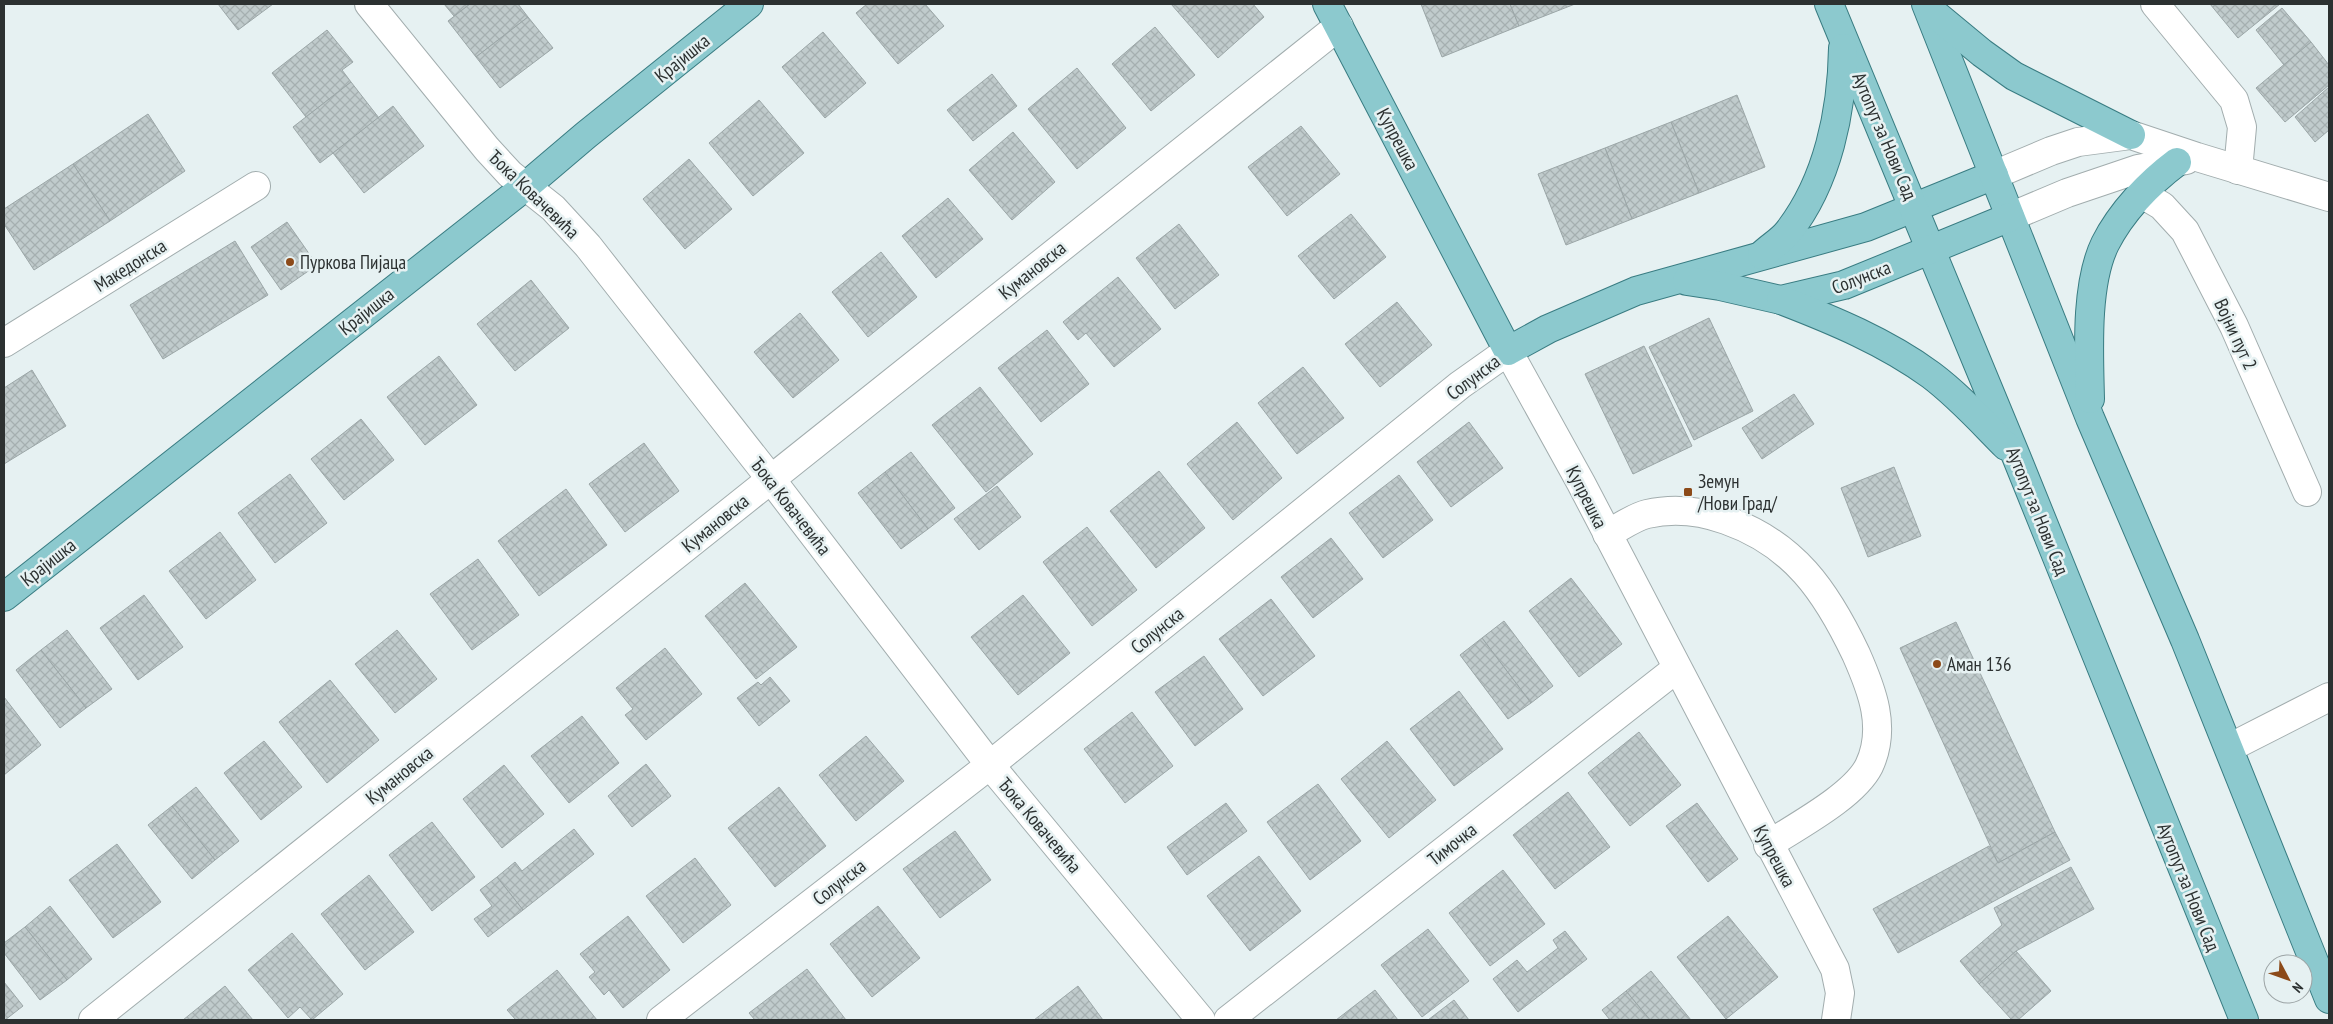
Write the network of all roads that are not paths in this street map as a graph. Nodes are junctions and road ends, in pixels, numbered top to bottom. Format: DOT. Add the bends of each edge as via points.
graph roads {
  1 [pos="369,4"];
  2 [pos="749,4"];
  3 [pos="1829,4"];
  4 [pos="2155,4"];
  5 [pos="1927,6"];
  6 [pos="1333,15"];
  7 [pos="1843,39"];
  8 [pos="2131,135"];
  9 [pos="2187,159"];
  10 [pos="2238,170"];
  11 [pos="1994,175"];
  12 [pos="256,186"];
  13 [pos="526,186"];
  14 [pos="2142,194"];
  15 [pos="2329,197"];
  16 [pos="1915,208"];
  17 [pos="2010,217"];
  18 [pos="1932,250"];
  19 [pos="1757,258"];
  20 [pos="1675,280"];
  21 [pos="1781,300"];
  22 [pos="4,343"];
  23 [pos="1508,351"];
  24 [pos="2090,418"];
  25 [pos="2016,456"];
  26 [pos="770,478"];
  27 [pos="2307,492"];
  28 [pos="1607,534"];
  29 [pos="4,597"];
  30 [pos="1676,668"];
  31 [pos="2329,697"];
  32 [pos="2229,748"];
  33 [pos="990,765"];
  34 [pos="1768,845"];
  35 [pos="2328,990"];
  36 [pos="93,1020"];
  37 [pos="661,1020"];
  38 [pos="1201,1020"];
  39 [pos="1228,1020"];
  40 [pos="1836,1020"];
  41 [pos="2244,1020"];
  1 -- 13 [label="street, Ђока Ковачевића" via="487,149"];
  2 -- 13 [label="main road, Крајишка"];
  3 -- 7 [label="main road, Аутопут за Нови Сад"];
  4 -- 10 [label="street" via="2234,100 2242,128"];
  5 -- 8 [label="main road" via="1982,54 2014,76"];
  5 -- 11 [label="main road"];
  6 -- 23 [label="main road, Купрешка"];
  6 -- 26 [label="street, Кумановска"];
  7 -- 16 [label="main road, Аутопут за Нови Сад"];
  7 -- 19 [label="main road" via="1837,117 1818,178 1787,234"];
  8 -- 9 [label="street"];
  8 -- 11 [label="street" via="2078,142"];
  9 -- 10 [label="street"];
  9 -- 14 [label="main road" via="2157,177"];
  9 -- 17 [label="street" via="2138,169"];
  10 -- 15 [label="street"];
  11 -- 16 [label="main road, Солунска"];
  11 -- 17 [label="main road"];
  12 -- 22 [label="street, Македонска"];
  13 -- 26 [label="street, Ђока Ковачевића" via="553,208 580,237"];
  13 -- 29 [label="main road, Крајишка"];
  14 -- 24 [label="main road" via="2104,245 2094,283 2089,338"];
  14 -- 27 [label="street, Војни пут 2" via="2162,206 2185,231 2234,326"];
  16 -- 18 [label="main road, Аутопут за Нови Сад"];
  16 -- 19 [label="main road, Солунска" via="1866,227"];
  17 -- 18 [label="main road, Солунска"];
  17 -- 24 [label="main road"];
  18 -- 21 [label="main road, Солунска" via="1844,285"];
  18 -- 25 [label="main road, Аутопут за Нови Сад"];
  19 -- 20 [label="main road, Солунска"];
  20 -- 21 [label="main road, Солунска"];
  20 -- 23 [label="main road, Солунска" via="1636,291 1548,329"];
  21 -- 25 [label="main road" via="1836,321 1931,375"];
  23 -- 28 [label="street, Купрешка"];
  23 -- 33 [label="street, Солунска" via="1460,385"];
  24 -- 32 [label="main road"];
  25 -- 41 [label="main road, Аутопут за Нови Сад"];
  26 -- 33 [label="street, Ђока Ковачевића"];
  26 -- 36 [label="street, Кумановска"];
  28 -- 30 [label="street, Купрешка"];
  28 -- 34 [label="street" via="1645,514 1664,512 1692,511 1746,527 1774,543 1798,564 1817,586 1852,647 1868,680 1877,711 1876,746 1869,766 1847,793"];
  30 -- 34 [label="street, Купрешка"];
  30 -- 39 [label="street, Тимочка"];
  31 -- 32 [label="street"];
  32 -- 35 [label="main road"];
  33 -- 37 [label="street, Солунска"];
  33 -- 38 [label="street, Ђока Ковачевића"];
  34 -- 40 [label="street, Купрешка" via="1835,970 1840,993"];
}
